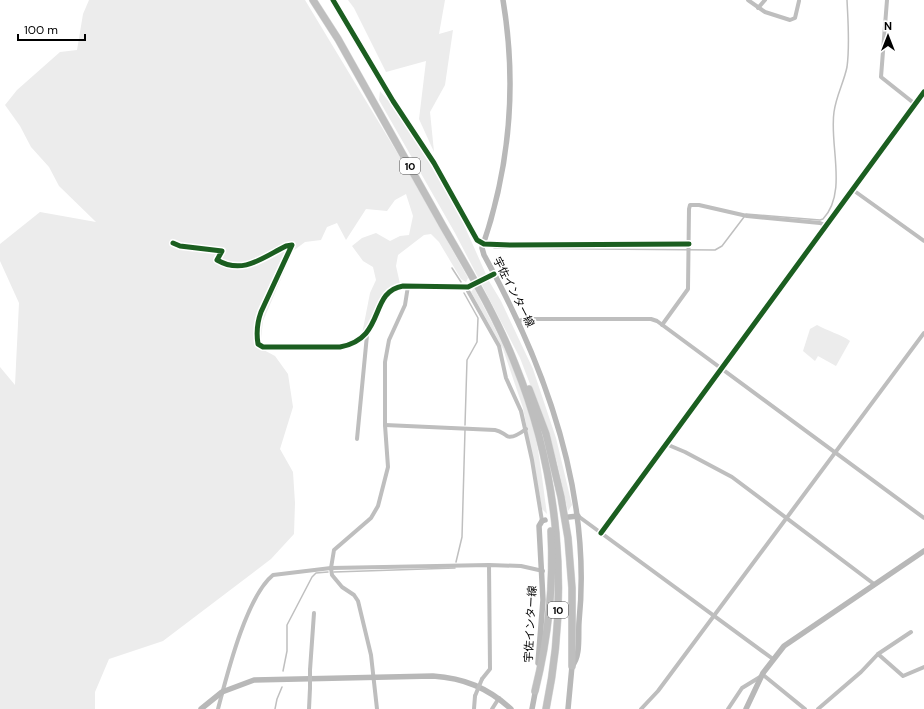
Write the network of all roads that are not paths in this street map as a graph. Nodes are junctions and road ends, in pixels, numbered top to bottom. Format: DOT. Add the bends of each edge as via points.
graph roads {
  1 [pos="313,0"];
  2 [pos="333,0"];
  3 [pos="503,0"];
  4 [pos="748,0"];
  5 [pos="765,0"];
  6 [pos="887,0"];
  7 [pos="799,1"];
  8 [pos="758,8"];
  9 [pos="924,92"];
  10 [pos="915,104"];
  11 [pos="853,190"];
  12 [pos="827,226"];
  13 [pos="924,241"];
  14 [pos="173,243"];
  15 [pos="484,244"];
  16 [pos="689,244"];
  17 [pos="494,274"];
  18 [pos="488,278"];
  19 [pos="408,286"];
  20 [pos="519,321"];
  21 [pos="662,325"];
  22 [pos="367,334"];
  23 [pos="502,335"];
  24 [pos="923,335"];
  25 [pos="722,368"];
  26 [pos="385,425"];
  27 [pos="526,429"];
  28 [pos="357,439"];
  29 [pos="666,444"];
  30 [pos="835,452"];
  31 [pos="554,511"];
  32 [pos="578,516"];
  33 [pos="569,518"];
  34 [pos="786,518"];
  35 [pos="924,518"];
  36 [pos="544,521"];
  37 [pos="601,533"];
  38 [pos="924,551"];
  39 [pos="489,565"];
  40 [pos="331,568"];
  41 [pos="542,571"];
  42 [pos="874,584"];
  43 [pos="314,613"];
  44 [pos="714,616"];
  45 [pos="911,632"];
  46 [pos="878,654"];
  47 [pos="773,659"];
  48 [pos="572,666"];
  49 [pos="924,667"];
  50 [pos="761,675"];
  51 [pos="373,677"];
  52 [pos="536,691"];
  53 [pos="222,692"];
  54 [pos="499,698"];
  55 [pos="201,709"];
  56 [pos="218,709"];
  57 [pos="309,709"];
  58 [pos="377,709"];
  59 [pos="474,709"];
  60 [pos="492,709"];
  61 [pos="511,709"];
  62 [pos="532,709"];
  63 [pos="546,709"];
  64 [pos="568,709"];
  65 [pos="640,709"];
  66 [pos="728,709"];
  67 [pos="746,709"];
  68 [pos="805,709"];
  69 [pos="818,709"];
  1 -- 23 [label="highway, 10" via="350,60 488,304"];
  2 -- 15 [label="street" via="393,101 434,163 476,240"];
  3 -- 15 [label="main road, 宇佐インター線" via="510,57 508,144"];
  4 -- 8 [label="street"];
  5 -- 8 [label="street"];
  6 -- 10 [label="street" via="881,77"];
  7 -- 8 [label="street" via="795,18 792,20"];
  9 -- 10 [label="street"];
  10 -- 11 [label="street"];
  11 -- 12 [label="street"];
  11 -- 13 [label="street"];
  12 -- 16 [label="street" via="822,223 747,216 692,205 688,208"];
  12 -- 25 [label="street"];
  14 -- 22 [label="street" via="222,251 217,260 240,267 292,245 257,324 258,344 263,347 340,347 356,342"];
  15 -- 16 [label="street"];
  15 -- 17 [label="main road, 宇佐インター線" via="484,255"];
  16 -- 21 [label="street" via="688,289"];
  17 -- 18 [label="street"];
  17 -- 20 [label="main road, 宇佐インター線"];
  19 -- 22 [label="street" via="393,289 386,296"];
  19 -- 26 [label="street" via="405,305 387,349 384,380"];
  19 -- 27 [label="street" via="470,286 471,297 498,346 506,378"];
  20 -- 21 [label="street" via="651,320"];
  20 -- 32 [label="main road, 宇佐インター線" via="553,412"];
  21 -- 25 [label="street"];
  22 -- 28 [label="street"];
  23 -- 31 [label="highway, 10" via="535,420"];
  23 -- 48 [label="highway" via="511,348 534,401 546,434 561,497 571,571"];
  24 -- 30 [label="street"];
  25 -- 29 [label="street"];
  25 -- 30 [label="street"];
  26 -- 27 [label="street" via="495,430 502,431 507,437"];
  26 -- 40 [label="street" via="388,467 378,506 365,525 334,550"];
  27 -- 36 [label="street"];
  29 -- 34 [label="street" via="727,474"];
  29 -- 37 [label="street"];
  30 -- 34 [label="street"];
  30 -- 35 [label="street"];
  31 -- 52 [label="highway" via="551,522 553,559 550,606 544,659"];
  31 -- 63 [label="highway, 10" via="559,575 558,608 554,659"];
  32 -- 33 [label="main road"];
  32 -- 37 [label="street"];
  32 -- 48 [label="main road, 宇佐インター線" via="582,580 576,661"];
  34 -- 42 [label="street"];
  34 -- 44 [label="street"];
  36 -- 41 [label="main road, 宇佐インター線" via="539,526"];
  37 -- 44 [label="street"];
  38 -- 42 [label="main road"];
  39 -- 40 [label="street"];
  39 -- 41 [label="street" via="521,566"];
  39 -- 59 [label="street, bridge" via="490,669 482,679 475,696"];
  40 -- 51 [label="street" via="335,580 358,601 371,654"];
  40 -- 53 [label="street" via="273,575 269,578 248,614"];
  41 -- 52 [label="main road, 宇佐インター線" via="544,600"];
  42 -- 47 [label="main road" via="792,640"];
  43 -- 57 [label="street, bridge"];
  44 -- 47 [label="street"];
  44 -- 65 [label="street" via="655,695"];
  45 -- 46 [label="street"];
  46 -- 49 [label="street" via="901,676"];
  46 -- 69 [label="street"];
  47 -- 50 [label="main road"];
  48 -- 64 [label="main road, 宇佐インター線"];
  50 -- 66 [label="street" via="742,688"];
  50 -- 67 [label="main road"];
  50 -- 68 [label="street"];
  51 -- 53 [label="main road" via="254,680"];
  51 -- 54 [label="main road" via="433,676 458,679 481,687"];
  51 -- 58 [label="street"];
  52 -- 62 [label="main road, 宇佐インター線"];
  53 -- 55 [label="main road"];
  53 -- 56 [label="street"];
  54 -- 60 [label="street"];
  54 -- 61 [label="main road"];
}
